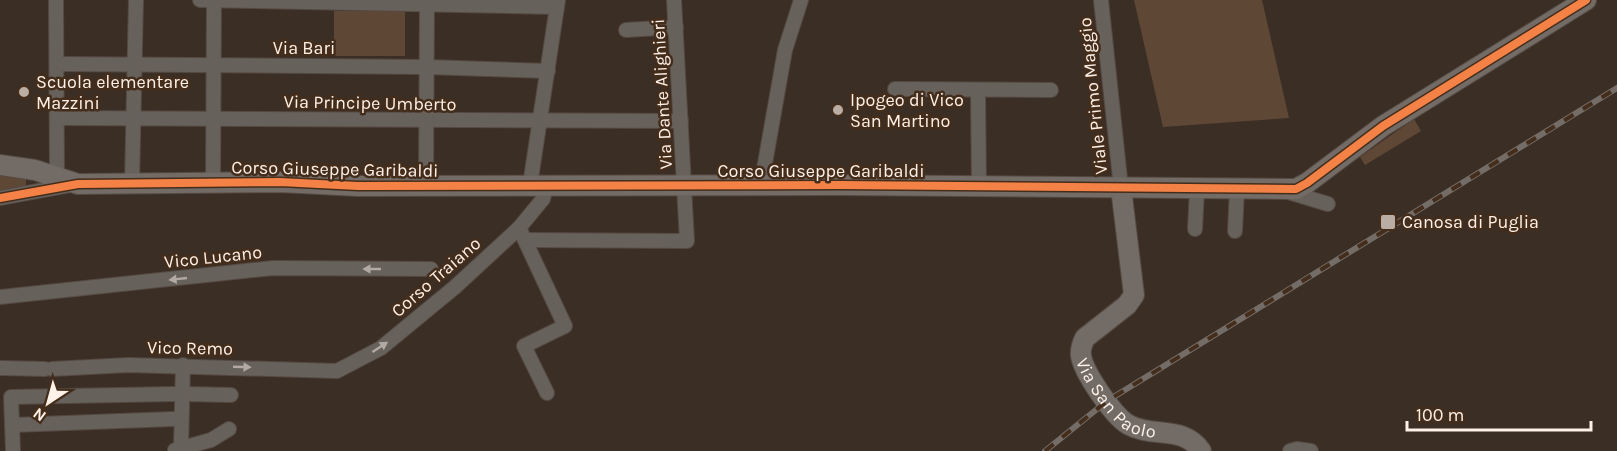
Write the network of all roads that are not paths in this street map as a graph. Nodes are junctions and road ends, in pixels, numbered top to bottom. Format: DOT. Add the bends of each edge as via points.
graph roads {
  1 [pos="56,0"];
  2 [pos="136,0"];
  3 [pos="200,0"];
  4 [pos="214,0"];
  5 [pos="674,0"];
  6 [pos="801,0"];
  7 [pos="1101,0"];
  8 [pos="1586,0"];
  9 [pos="357,2"];
  10 [pos="427,2"];
  11 [pos="557,4"];
  12 [pos="676,27"];
  13 [pos="626,30"];
  14 [pos="58,64"];
  15 [pos="135,64"];
  16 [pos="214,65"];
  17 [pos="427,67"];
  18 [pos="548,71"];
  19 [pos="896,89"];
  20 [pos="1051,90"];
  21 [pos="978,92"];
  22 [pos="58,118"];
  23 [pos="134,118"];
  24 [pos="212,119"];
  25 [pos="427,122"];
  26 [pos="541,122"];
  27 [pos="681,122"];
  28 [pos="0,165"];
  29 [pos="57,177"];
  30 [pos="132,183"];
  31 [pos="213,183"];
  32 [pos="78,184"];
  33 [pos="538,185"];
  34 [pos="685,185"];
  35 [pos="426,186"];
  36 [pos="761,186"];
  37 [pos="979,187"];
  38 [pos="1121,188"];
  39 [pos="1197,189"];
  40 [pos="1237,189"];
  41 [pos="1280,190"];
  42 [pos="0,198"];
  43 [pos="1328,204"];
  44 [pos="1195,228"];
  45 [pos="1235,231"];
  46 [pos="522,234"];
  47 [pos="431,270"];
  48 [pos="0,297"];
  49 [pos="183,365"];
  50 [pos="0,368"];
  51 [pos="328,372"];
  52 [pos="548,393"];
  53 [pos="231,395"];
  54 [pos="9,412"];
  55 [pos="173,419"];
  56 [pos="230,429"];
  57 [pos="214,445"];
  58 [pos="177,449"];
  59 [pos="13,451"];
  60 [pos="1201,451"];
  61 [pos="1290,451"];
  62 [pos="1311,451"];
  1 -- 14 [label="street"];
  2 -- 15 [label="street"];
  3 -- 4 [label="street"];
  4 -- 9 [label="street"];
  4 -- 16 [label="street"];
  5 -- 12 [label="street, Via Dante Alighieri"];
  6 -- 36 [label="street" via="785,50"];
  7 -- 38 [label="street, Viale Primo Maggio"];
  8 -- 41 [label="street, Corso Giuseppe Garibaldi" via="1383,126 1307,183 1296,189"];
  9 -- 10 [label="street"];
  10 -- 11 [label="street"];
  10 -- 17 [label="street"];
  11 -- 18 [label="street, Corso Traiano"];
  12 -- 13 [label="street"];
  12 -- 27 [label="street, Via Dante Alighieri"];
  14 -- 15 [label="street, Via Bari"];
  14 -- 22 [label="street"];
  15 -- 16 [label="street, Via Bari"];
  15 -- 23 [label="street"];
  16 -- 17 [label="street, Via Bari"];
  16 -- 24 [label="street"];
  17 -- 18 [label="street, Via Bari"];
  17 -- 25 [label="street"];
  18 -- 26 [label="street, Corso Traiano"];
  19 -- 21 [label="street"];
  20 -- 21 [label="street"];
  21 -- 37 [label="street"];
  22 -- 23 [label="street, Via Principe Umberto"];
  22 -- 29 [label="street"];
  23 -- 24 [label="street, Via Principe Umberto"];
  23 -- 30 [label="street"];
  24 -- 25 [label="street, Via Principe Umberto"];
  24 -- 31 [label="street"];
  25 -- 26 [label="street, Via Principe Umberto"];
  25 -- 35 [label="street"];
  26 -- 27 [label="street, Via Principe Umberto"];
  26 -- 33 [label="street, Corso Traiano"];
  27 -- 34 [label="street, Via Dante Alighieri"];
  28 -- 29 [label="street"];
  29 -- 32 [label="street"];
  30 -- 31 [label="street, Corso Giuseppe Garibaldi"];
  30 -- 32 [label="street, Corso Giuseppe Garibaldi"];
  31 -- 35 [label="street, Corso Giuseppe Garibaldi"];
  32 -- 42 [label="street, Corso Giuseppe Garibaldi"];
  33 -- 34 [label="street, Corso Giuseppe Garibaldi"];
  33 -- 35 [label="street, Corso Giuseppe Garibaldi"];
  33 -- 46 [label="street, Corso Traiano" via="543,199"];
  34 -- 36 [label="street, Corso Giuseppe Garibaldi"];
  34 -- 46 [label="street, Via Dante Alighieri" via="687,241"];
  36 -- 37 [label="street, Corso Giuseppe Garibaldi"];
  37 -- 38 [label="street, Corso Giuseppe Garibaldi"];
  38 -- 39 [label="street, Corso Giuseppe Garibaldi"];
  38 -- 60 [label="street, Via San Paolo" via="1134,295 1125,307 1085,338 1082,357 1123,421 1137,428 1185,436"];
  39 -- 40 [label="street, Corso Giuseppe Garibaldi"];
  39 -- 44 [label="street"];
  40 -- 41 [label="street, Corso Giuseppe Garibaldi"];
  40 -- 45 [label="street"];
  41 -- 43 [label="street"];
  51 -- 46 [label="street, Corso Traiano, one-way" via="381,348"];
  46 -- 52 [label="street" via="565,326 524,346"];
  47 -- 48 [label="street, Vico Lucano, one-way" via="273,268"];
  49 -- 50 [label="street, Vico Remo"];
  49 -- 51 [label="street, Vico Remo, one-way"];
  49 -- 58 [label="street"];
  53 -- 54 [label="street" via="180,394"];
  54 -- 55 [label="street"];
  54 -- 59 [label="street"];
  56 -- 57 [label="street"];
  57 -- 58 [label="street"];
  61 -- 62 [label="street"];
}
